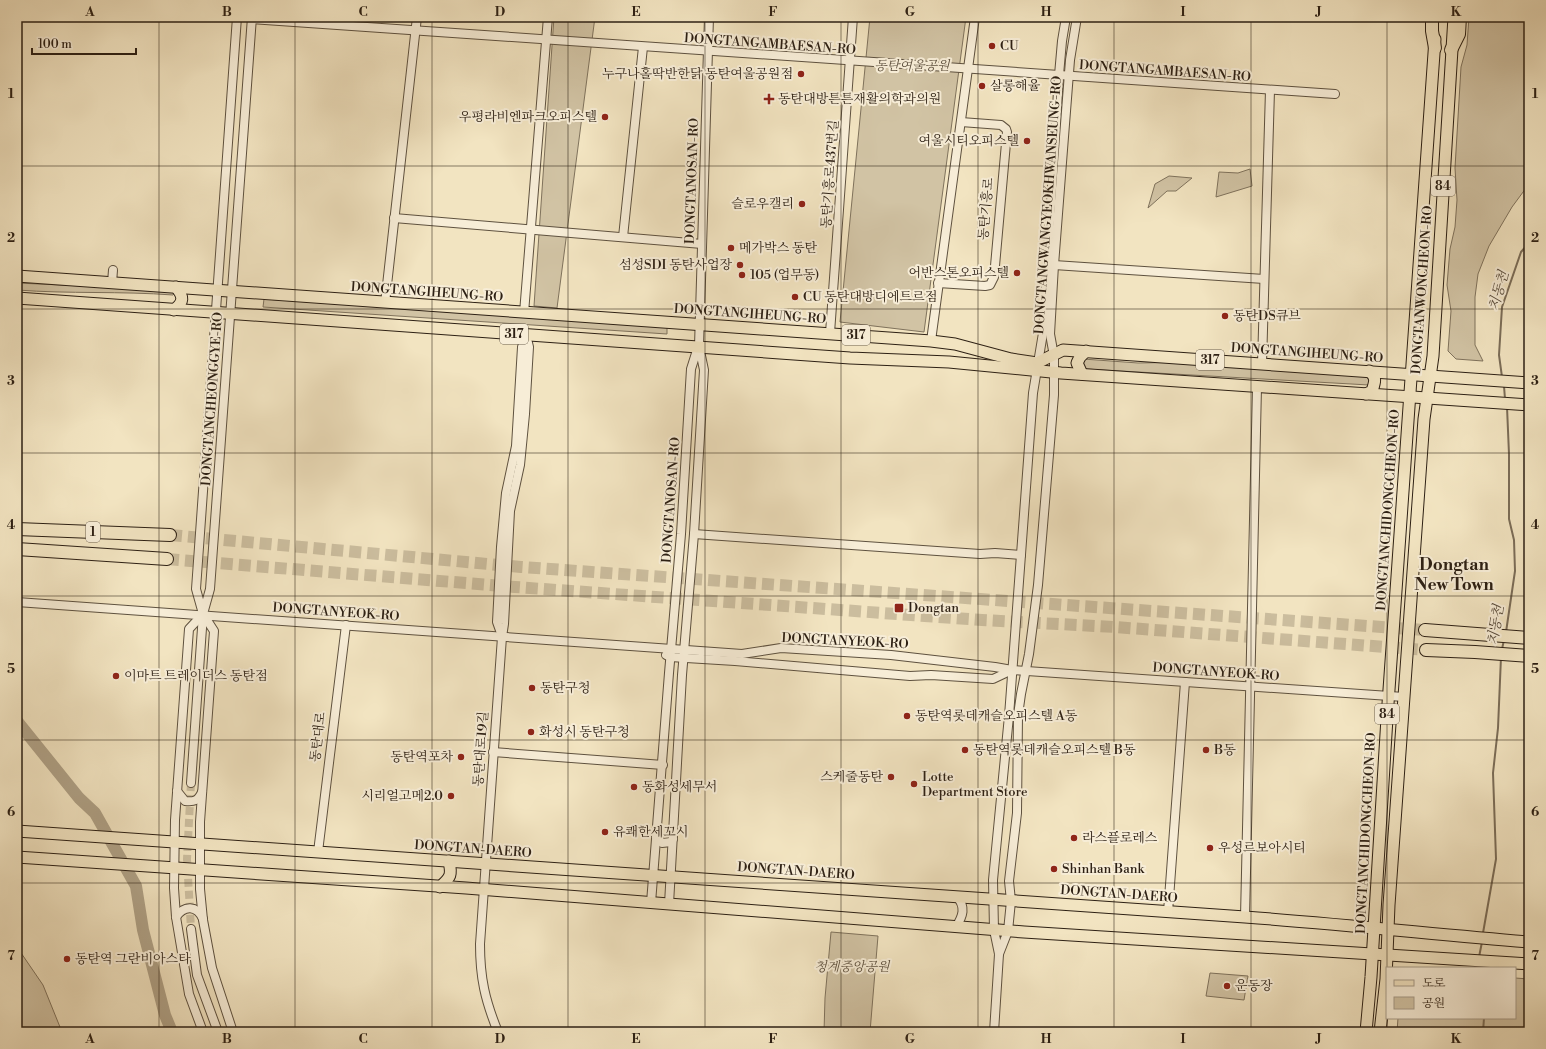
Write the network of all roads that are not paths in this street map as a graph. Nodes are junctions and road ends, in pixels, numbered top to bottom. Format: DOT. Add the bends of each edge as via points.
graph roads {
  1 [pos="234,17"];
  2 [pos="237,17"];
  3 [pos="417,17"];
  4 [pos="548,17"];
  5 [pos="708,17"];
  6 [pos="853,17"];
  7 [pos="975,17"];
  8 [pos="1066,17"];
  9 [pos="1077,17"];
  10 [pos="1432,17"];
  11 [pos="1437,17"];
  12 [pos="1454,17"];
  13 [pos="1460,17"];
  14 [pos="252,18"];
  15 [pos="416,31"];
  16 [pos="546,40"];
  17 [pos="643,47"];
  18 [pos="1435,48"];
  19 [pos="1451,50"];
  20 [pos="708,52"];
  21 [pos="850,61"];
  22 [pos="968,70"];
  23 [pos="1059,76"];
  24 [pos="1069,76"];
  25 [pos="1270,90"];
  26 [pos="1335,94"];
  27 [pos="961,122"];
  28 [pos="394,218"];
  29 [pos="532,229"];
  30 [pos="623,237"];
  31 [pos="702,244"];
  32 [pos="1054,265"];
  33 [pos="113,270"];
  34 [pos="17,276"];
  35 [pos="1264,279"];
  36 [pos="112,283"];
  37 [pos="938,283"];
  38 [pos="176,287"];
  39 [pos="218,290"];
  40 [pos="232,291"];
  41 [pos="17,298"];
  42 [pos="385,302"];
  43 [pos="174,310"];
  44 [pos="216,313"];
  45 [pos="524,313"];
  46 [pos="230,314"];
  47 [pos="699,324"];
  48 [pos="830,333"];
  49 [pos="526,335"];
  50 [pos="931,341"];
  51 [pos="699,346"];
  52 [pos="1086,351"];
  53 [pos="1054,356"];
  54 [pos="1262,364"];
  55 [pos="1037,367"];
  56 [pos="1369,371"];
  57 [pos="1054,372"];
  58 [pos="1082,374"];
  59 [pos="1412,374"];
  60 [pos="1430,375"];
  61 [pos="1529,382"];
  62 [pos="1257,387"];
  63 [pos="1366,394"];
  64 [pos="1410,397"];
  65 [pos="1427,398"];
  66 [pos="1529,404"];
  67 [pos="17,529"];
  68 [pos="694,534"];
  69 [pos="170,536"];
  70 [pos="17,549"];
  71 [pos="1020,555"];
  72 [pos="167,559"];
  73 [pos="17,602"];
  74 [pos="203,614"];
  75 [pos="346,625"];
  76 [pos="1425,630"];
  77 [pos="502,637"];
  78 [pos="1529,638"];
  79 [pos="1426,650"];
  80 [pos="670,653"];
  81 [pos="684,654"];
  82 [pos="1529,656"];
  83 [pos="955,663"];
  84 [pos="1012,670"];
  85 [pos="1026,671"];
  86 [pos="954,676"];
  87 [pos="1185,682"];
  88 [pos="1250,686"];
  89 [pos="1389,696"];
  90 [pos="1404,697"];
  91 [pos="1018,715"];
  92 [pos="1009,716"];
  93 [pos="493,752"];
  94 [pos="662,765"];
  95 [pos="191,783"];
  96 [pos="203,790"];
  97 [pos="177,791"];
  98 [pos="17,831"];
  99 [pos="656,837"];
  100 [pos="673,840"];
  101 [pos="174,842"];
  102 [pos="200,843"];
  103 [pos="318,852"];
  104 [pos="17,857"];
  105 [pos="449,861"];
  106 [pos="485,864"];
  107 [pos="174,868"];
  108 [pos="200,870"];
  109 [pos="654,876"];
  110 [pos="671,877"];
  111 [pos="440,887"];
  112 [pos="483,890"];
  113 [pos="957,897"];
  114 [pos="993,900"];
  115 [pos="1011,901"];
  116 [pos="651,903"];
  117 [pos="669,904"];
  118 [pos="1168,912"];
  119 [pos="176,917"];
  120 [pos="1246,917"];
  121 [pos="203,920"];
  122 [pos="956,927"];
  123 [pos="1374,928"];
  124 [pos="191,929"];
  125 [pos="994,930"];
  126 [pos="1388,930"];
  127 [pos="1008,931"];
  128 [pos="1529,942"];
  129 [pos="999,954"];
  130 [pos="1373,954"];
  131 [pos="1387,955"];
  132 [pos="1529,964"];
  133 [pos="1386,967"];
  134 [pos="1386,978"];
  135 [pos="203,1032"];
  136 [pos="218,1032"];
  137 [pos="233,1032"];
  138 [pos="498,1032"];
  139 [pos="994,1032"];
  140 [pos="1366,1032"];
  141 [pos="1380,1032"];
  1 -- 2 [label="street"];
  2 -- 39 [label="street"];
  3 -- 15 [label="street"];
  4 -- 16 [label="street"];
  5 -- 20 [label="street, DONGTANOSAN-RO"];
  6 -- 21 [label="street, 동탄기흥로437번길"];
  7 -- 22 [label="street"];
  8 -- 23 [label="street, DONGTANGWANGYEOKHWANSEUNG-RO"];
  9 -- 24 [label="street, DONGTANGWANGYEOKHWANSEUNG-RO"];
  10 -- 18 [label="highway"];
  11 -- 18 [label="main road, DONGTANWONCHEON-RO / 84"];
  12 -- 19 [label="main road, DONGTANWONCHEON-RO / 84"];
  13 -- 19 [label="highway" via="1459,34"];
  14 -- 15 [label="street, DONGTANGAMBAESAN-RO"];
  14 -- 40 [label="street, DONGTANCHEONGGYE-RO"];
  15 -- 16 [label="street, DONGTANGAMBAESAN-RO"];
  15 -- 28 [label="street"];
  16 -- 17 [label="street, DONGTANGAMBAESAN-RO"];
  16 -- 29 [label="street"];
  17 -- 20 [label="street, DONGTANGAMBAESAN-RO"];
  17 -- 30 [label="street"];
  18 -- 59 [label="main road, DONGTANWONCHEON-RO / 84"];
  19 -- 60 [label="main road, DONGTANWONCHEON-RO / 84"];
  20 -- 21 [label="street, DONGTANGAMBAESAN-RO"];
  20 -- 31 [label="street, DONGTANOSAN-RO"];
  21 -- 22 [label="street, DONGTANGAMBAESAN-RO"];
  21 -- 48 [label="street, 동탄기흥로437번길"];
  22 -- 23 [label="street, DONGTANGAMBAESAN-RO"];
  22 -- 27 [label="street"];
  23 -- 24 [label="street, DONGTANGAMBAESAN-RO"];
  23 -- 55 [label="street, DONGTANGWANGYEOKHWANSEUNG-RO" via="1043,333"];
  24 -- 25 [label="street, DONGTANGAMBAESAN-RO"];
  24 -- 32 [label="street, DONGTANGWANGYEOKHWANSEUNG-RO"];
  25 -- 26 [label="street, DONGTANGAMBAESAN-RO"];
  25 -- 35 [label="street"];
  27 -- 37 [label="street"];
  27 -- 37 [label="street, 동탄기흥로" via="1001,126 1007,132 994,277 990,285 985,286"];
  28 -- 29 [label="street"];
  28 -- 42 [label="street"];
  29 -- 30 [label="street"];
  29 -- 45 [label="street"];
  30 -- 31 [label="street"];
  31 -- 47 [label="street, DONGTANOSAN-RO"];
  32 -- 35 [label="street"];
  32 -- 53 [label="street, DONGTANGWANGYEOKHWANSEUNG-RO" via="1050,334"];
  33 -- 36 [label="street"];
  34 -- 36 [label="main road, DONGTANGIHEUNG-RO / 317"];
  35 -- 54 [label="street"];
  36 -- 38 [label="main road, DONGTANGIHEUNG-RO / 317"];
  37 -- 50 [label="street"];
  38 -- 39 [label="main road, DONGTANGIHEUNG-RO / 317"];
  38 -- 43 [label="main road" via="182,299"];
  39 -- 40 [label="main road, DONGTANGIHEUNG-RO / 317"];
  39 -- 44 [label="street"];
  40 -- 42 [label="main road, DONGTANGIHEUNG-RO / 317"];
  40 -- 46 [label="street, DONGTANCHEONGGYE-RO"];
  41 -- 43 [label="main road, DONGTANGIHEUNG-RO / 317"];
  42 -- 45 [label="main road, DONGTANGIHEUNG-RO / 317"];
  43 -- 44 [label="main road, DONGTANGIHEUNG-RO / 317"];
  44 -- 46 [label="main road, DONGTANGIHEUNG-RO / 317"];
  44 -- 74 [label="street" via="196,589"];
  45 -- 47 [label="main road, DONGTANGIHEUNG-RO / 317"];
  46 -- 49 [label="main road, DONGTANGIHEUNG-RO / 317"];
  46 -- 74 [label="street, DONGTANCHEONGGYE-RO" via="210,589"];
  47 -- 48 [label="main road, DONGTANGIHEUNG-RO / 317"];
  47 -- 51 [label="street, DONGTANOSAN-RO"];
  48 -- 50 [label="main road, DONGTANGIHEUNG-RO / 317"];
  49 -- 51 [label="main road, DONGTANGIHEUNG-RO / 317"];
  49 -- 77 [label="street, 동탄대로19길" via="522,347 516,446 506,493 501,547 497,622"];
  50 -- 55 [label="main road, DONGTANGIHEUNG-RO / 317" via="954,344"];
  51 -- 55 [label="main road, DONGTANGIHEUNG-RO / 317" via="850,358"];
  51 -- 68 [label="street, DONGTANOSAN-RO" via="704,370"];
  51 -- 80 [label="street, DONGTANOSAN-RO" via="691,369 681,534"];
  52 -- 53 [label="main road, DONGTANGIHEUNG-RO / 317" via="1063,350"];
  52 -- 54 [label="main road, DONGTANGIHEUNG-RO / 317"];
  52 -- 58 [label="main road" via="1077,363"];
  53 -- 55 [label="main road, DONGTANGIHEUNG-RO / 317"];
  53 -- 57 [label="street, DONGTANGWANGYEOKHWANSEUNG-RO"];
  54 -- 56 [label="main road, DONGTANGIHEUNG-RO / 317"];
  55 -- 57 [label="main road, DONGTANGIHEUNG-RO / 317"];
  55 -- 71 [label="street, DONGTANGWANGYEOKHWANSEUNG-RO"];
  56 -- 59 [label="main road, DONGTANGIHEUNG-RO / 317"];
  56 -- 63 [label="main road" via="1373,374 1374,384 1372,391"];
  57 -- 58 [label="main road, DONGTANGIHEUNG-RO / 317"];
  57 -- 85 [label="street, DONGTANGWANGYEOKHWANSEUNG-RO" via="1038,585"];
  58 -- 62 [label="main road, DONGTANGIHEUNG-RO / 317"];
  59 -- 60 [label="main road, DONGTANGIHEUNG-RO / 317"];
  59 -- 64 [label="main road, DONGTANWONCHEON-RO / 84"];
  60 -- 61 [label="main road, DONGTANGIHEUNG-RO / 317"];
  60 -- 65 [label="main road, DONGTANWONCHEON-RO / 84"];
  62 -- 63 [label="main road, DONGTANGIHEUNG-RO / 317"];
  62 -- 88 [label="street"];
  63 -- 64 [label="main road, DONGTANGIHEUNG-RO / 317"];
  64 -- 65 [label="main road, DONGTANGIHEUNG-RO / 317"];
  64 -- 89 [label="main road, DONGTANCHIDONGCHEON-RO / 84"];
  65 -- 66 [label="main road, DONGTANGIHEUNG-RO / 317"];
  65 -- 90 [label="main road, DONGTANCHIDONGCHEON-RO / 84"];
  67 -- 69 [label="highway, 1"];
  68 -- 71 [label="street"];
  68 -- 81 [label="street, DONGTANOSAN-RO"];
  70 -- 72 [label="highway, 1"];
  71 -- 84 [label="street"];
  73 -- 74 [label="street, DONGTANYEOK-RO"];
  74 -- 75 [label="street, DONGTANYEOK-RO"];
  74 -- 95 [label="street, DONGTANCHEONGGYE-RO"];
  74 -- 96 [label="street" via="214,631"];
  74 -- 97 [label="street" via="189,630"];
  75 -- 77 [label="street, DONGTANYEOK-RO"];
  75 -- 103 [label="street, 동탄대로"];
  76 -- 78 [label="highway"];
  77 -- 80 [label="street, DONGTANYEOK-RO" via="652,648"];
  77 -- 93 [label="street, 동탄대로19길"];
  79 -- 82 [label="highway"];
  80 -- 81 [label="street, DONGTANYEOK-RO"];
  80 -- 94 [label="street, DONGTANOSAN-RO"];
  81 -- 83 [label="street, DONGTANYEOK-RO" via="742,654 781,648 891,655"];
  81 -- 86 [label="street, DONGTANYEOK-RO" via="910,676"];
  81 -- 100 [label="street"];
  83 -- 84 [label="street, DONGTANYEOK-RO"];
  83 -- 86 [label="street"];
  84 -- 85 [label="street, DONGTANYEOK-RO"];
  84 -- 86 [label="street, DONGTANYEOK-RO" via="994,679"];
  84 -- 92 [label="street"];
  85 -- 87 [label="street, DONGTANYEOK-RO"];
  85 -- 91 [label="street"];
  87 -- 88 [label="street, DONGTANYEOK-RO"];
  87 -- 118 [label="street"];
  88 -- 89 [label="street, DONGTANYEOK-RO"];
  88 -- 120 [label="street"];
  89 -- 90 [label="street, DONGTANYEOK-RO"];
  89 -- 123 [label="main road, DONGTANCHIDONGCHEON-RO / 84"];
  90 -- 126 [label="main road, DONGTANCHIDONGCHEON-RO / 84"];
  91 -- 92 [label="street"];
  91 -- 115 [label="street" via="1017,813 1009,881"];
  92 -- 114 [label="street"];
  93 -- 94 [label="street"];
  93 -- 106 [label="street, 동탄대로19길"];
  94 -- 99 [label="street, DONGTANOSAN-RO"];
  96 -- 97 [label="street" via="199,799 193,802 185,801"];
  96 -- 102 [label="street"];
  97 -- 101 [label="street"];
  98 -- 101 [label="main road, DONGTAN-DAERO"];
  99 -- 100 [label="street" via="662,843"];
  99 -- 109 [label="street, DONGTANOSAN-RO"];
  100 -- 110 [label="street"];
  101 -- 102 [label="main road, DONGTAN-DAERO"];
  101 -- 107 [label="street"];
  102 -- 103 [label="main road, DONGTAN-DAERO"];
  102 -- 108 [label="street"];
  103 -- 105 [label="main road, DONGTAN-DAERO"];
  104 -- 107 [label="main road"];
  105 -- 106 [label="main road, DONGTAN-DAERO"];
  105 -- 111 [label="main road" via="452,873"];
  106 -- 109 [label="main road, DONGTAN-DAERO"];
  106 -- 112 [label="street, 동탄대로19길"];
  107 -- 108 [label="main road"];
  107 -- 119 [label="street"];
  108 -- 111 [label="main road"];
  108 -- 121 [label="street"];
  109 -- 110 [label="main road, DONGTAN-DAERO"];
  109 -- 116 [label="street, DONGTANOSAN-RO"];
  110 -- 113 [label="main road, DONGTAN-DAERO"];
  110 -- 117 [label="street"];
  111 -- 112 [label="main road"];
  112 -- 116 [label="main road"];
  112 -- 138 [label="street, 동탄대로19길" via="480,970"];
  113 -- 114 [label="main road, DONGTAN-DAERO"];
  113 -- 122 [label="street" via="963,910"];
  114 -- 115 [label="main road, DONGTAN-DAERO"];
  114 -- 125 [label="street"];
  115 -- 118 [label="main road, DONGTAN-DAERO"];
  115 -- 127 [label="street"];
  116 -- 117 [label="main road"];
  117 -- 122 [label="main road"];
  118 -- 120 [label="main road, DONGTAN-DAERO"];
  119 -- 121 [label="street" via="180,911 192,908 201,914"];
  119 -- 135 [label="street" via="189,994"];
  120 -- 123 [label="main road, DONGTAN-DAERO"];
  121 -- 137 [label="street" via="212,968"];
  122 -- 125 [label="main road"];
  123 -- 126 [label="main road, DONGTAN-DAERO"];
  123 -- 130 [label="main road, DONGTANCHIDONGCHEON-RO / 84"];
  124 -- 136 [label="street" via="197,975"];
  125 -- 127 [label="main road"];
  125 -- 129 [label="street"];
  126 -- 128 [label="main road, DONGTAN-DAERO"];
  126 -- 131 [label="main road, DONGTANCHIDONGCHEON-RO / 84"];
  127 -- 129 [label="street"];
  127 -- 130 [label="main road"];
  129 -- 139 [label="street"];
  130 -- 131 [label="main road"];
  130 -- 140 [label="main road, DONGTANCHIDONGCHEON-RO / 84"];
  131 -- 132 [label="main road"];
  131 -- 133 [label="main road, DONGTANCHIDONGCHEON-RO / 84"];
  134 -- 141 [label="main road, DONGTANCHIDONGCHEON-RO / 84"];
}
